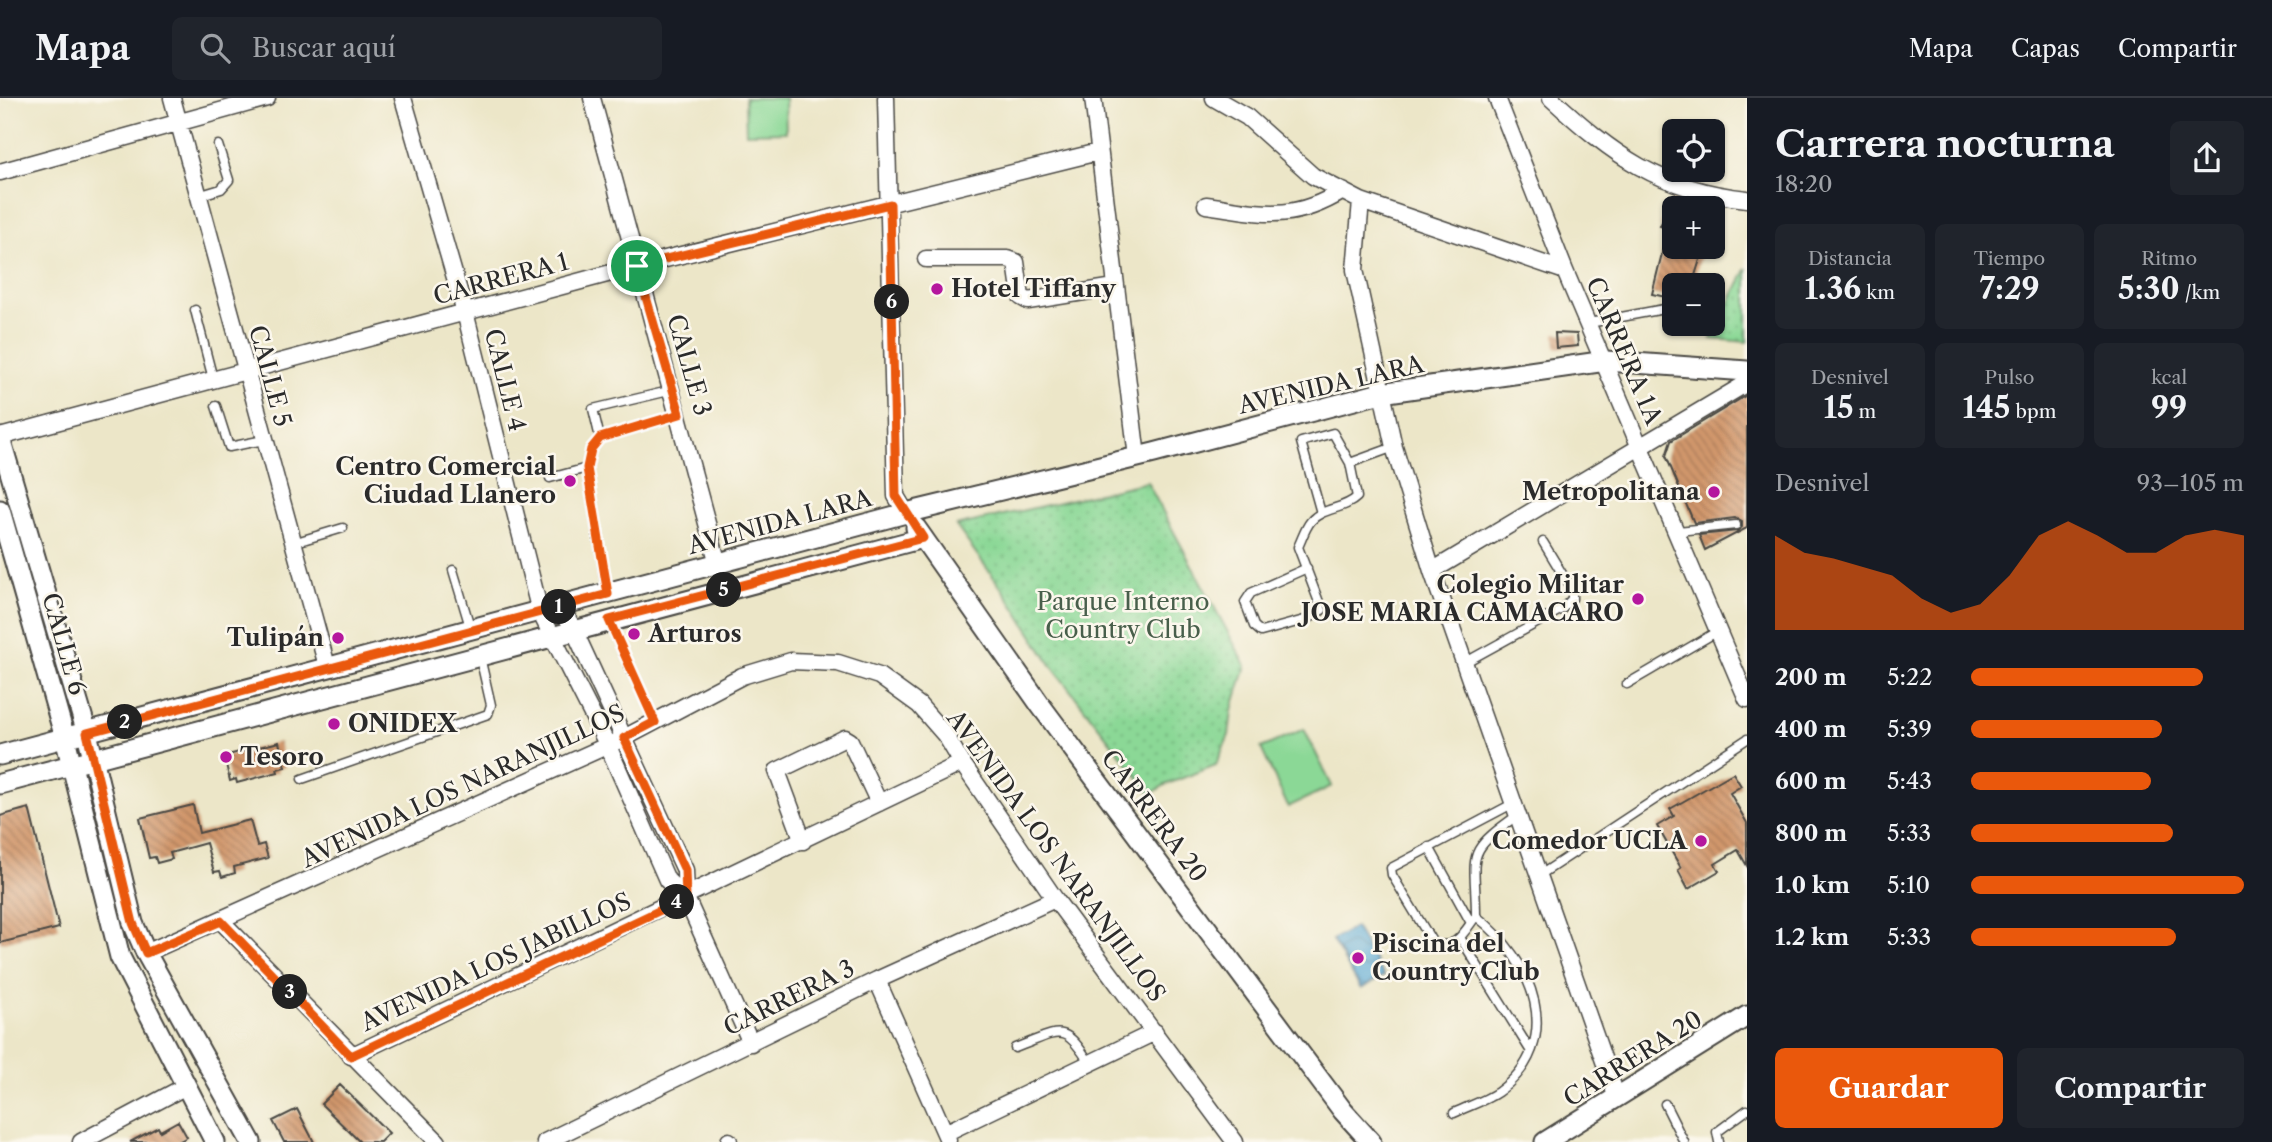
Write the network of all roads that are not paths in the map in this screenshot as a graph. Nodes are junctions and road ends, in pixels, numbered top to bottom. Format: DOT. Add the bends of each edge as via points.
graph roads {
  1 [pos="172,98"];
  2 [pos="267,98"];
  3 [pos="403,98"];
  4 [pos="592,98"];
  5 [pos="886,98"];
  6 [pos="1093,98"];
  7 [pos="1214,98"];
  8 [pos="1497,98"];
  9 [pos="1551,98"];
  10 [pos="179,124"];
  11 [pos="218,145"];
  12 [pos="1098,152"];
  13 [pos="0,172"];
  14 [pos="1343,191"];
  15 [pos="198,195"];
  16 [pos="1747,199"];
  17 [pos="1361,201"];
  18 [pos="890,204"];
  19 [pos="1206,205"];
  20 [pos="926,259"];
  21 [pos="637,266"];
  22 [pos="1565,271"];
  23 [pos="1115,287"];
  24 [pos="195,310"];
  25 [pos="1662,310"];
  26 [pos="465,312"];
  27 [pos="1589,324"];
  28 [pos="1606,361"];
  29 [pos="245,370"];
  30 [pos="1747,371"];
  31 [pos="213,379"];
  32 [pos="1747,383"];
  33 [pos="673,390"];
  34 [pos="1381,393"];
  35 [pos="216,406"];
  36 [pos="680,414"];
  37 [pos="0,438"];
  38 [pos="600,438"];
  39 [pos="264,440"];
  40 [pos="1640,446"];
  41 [pos="1394,447"];
  42 [pos="1137,457"];
  43 [pos="1350,463"];
  44 [pos="587,468"];
  45 [pos="550,478"];
  46 [pos="0,510"];
  47 [pos="906,513"];
  48 [pos="1321,513"];
  49 [pos="1736,525"];
  50 [pos="343,528"];
  51 [pos="1678,531"];
  52 [pos="923,538"];
  53 [pos="1543,542"];
  54 [pos="293,543"];
  55 [pos="718,564"];
  56 [pos="1307,568"];
  57 [pos="453,570"];
  58 [pos="1432,571"];
  59 [pos="608,594"];
  60 [pos="537,603"];
  61 [pos="561,607"];
  62 [pos="609,620"];
  63 [pos="471,630"];
  64 [pos="574,630"];
  65 [pos="1718,631"];
  66 [pos="552,636"];
  67 [pos="479,654"];
  68 [pos="1464,663"];
  69 [pos="327,666"];
  70 [pos="1627,684"];
  71 [pos="1747,699"];
  72 [pos="655,722"];
  73 [pos="87,733"];
  74 [pos="65,738"];
  75 [pos="624,738"];
  76 [pos="1747,739"];
  77 [pos="608,746"];
  78 [pos="0,755"];
  79 [pos="94,759"];
  80 [pos="962,764"];
  81 [pos="71,765"];
  82 [pos="302,779"];
  83 [pos="0,784"];
  84 [pos="879,803"];
  85 [pos="1516,809"];
  86 [pos="803,841"];
  87 [pos="1429,847"];
  88 [pos="1540,875"];
  89 [pos="686,898"];
  90 [pos="1055,899"];
  91 [pos="1474,920"];
  92 [pos="221,921"];
  93 [pos="1461,939"];
  94 [pos="146,953"];
  95 [pos="877,980"];
  96 [pos="1747,1016"];
  97 [pos="1155,1032"];
  98 [pos="751,1043"];
  99 [pos="1015,1048"];
  100 [pos="1530,1051"];
  101 [pos="351,1056"];
  102 [pos="1090,1065"];
  103 [pos="186,1086"];
  104 [pos="1617,1098"];
  105 [pos="1665,1104"];
  106 [pos="1747,1110"];
  107 [pos="1454,1113"];
  108 [pos="947,1137"];
  109 [pos="81,1142"];
  110 [pos="215,1142"];
  111 [pos="251,1142"];
  112 [pos="438,1142"];
  113 [pos="545,1142"];
  114 [pos="1235,1142"];
  115 [pos="1371,1142"];
  116 [pos="1545,1142"];
  117 [pos="1684,1142"];
  118 [pos="1719,1142"];
  1 -- 10 [label="street, CALLE 5"];
  2 -- 10 [label="street"];
  3 -- 26 [label="street, CALLE 4"];
  4 -- 21 [label="street, CALLE 3"];
  5 -- 18 [label="street"];
  6 -- 12 [label="street"];
  7 -- 14 [label="street, CARRERA 1A" via="1247,117 1313,176"];
  8 -- 22 [label="street"];
  9 -- 16 [label="street" via="1596,139 1638,168 1716,196"];
  10 -- 13 [label="street"];
  10 -- 15 [label="street, CALLE 5"];
  11 -- 15 [label="lane" via="229,180 221,189"];
  12 -- 18 [label="street, CARRERA 1"];
  12 -- 23 [label="street"];
  14 -- 17 [label="street, CARRERA 1A"];
  14 -- 19 [label="street" via="1319,206 1278,215"];
  15 -- 29 [label="street, CALLE 5"];
  17 -- 22 [label="street, CARRERA 1A"];
  17 -- 34 [label="street" via="1355,270"];
  18 -- 21 [label="street, CARRERA 1"];
  18 -- 47 [label="street" via="896,496"];
  20 -- 23 [label="street" via="1016,262 1021,297 1028,301"];
  21 -- 26 [label="street, CARRERA 1"];
  21 -- 33 [label="street, CALLE 3"];
  22 -- 27 [label="street, CARRERA 1A"];
  23 -- 42 [label="street"];
  24 -- 31 [label="lane"];
  25 -- 27 [label="lane"];
  26 -- 29 [label="street, CARRERA 1"];
  26 -- 60 [label="street, CALLE 4"];
  27 -- 28 [label="street, CARRERA 1A"];
  28 -- 30 [label="street, AVENIDA LARA"];
  28 -- 34 [label="street, AVENIDA LARA"];
  28 -- 40 [label="street, CARRERA 1A"];
  29 -- 31 [label="street, CARRERA 1"];
  29 -- 39 [label="street, CALLE 5"];
  31 -- 37 [label="street, CARRERA 1"];
  32 -- 40 [label="street"];
  33 -- 36 [label="street, CALLE 3"];
  33 -- 38 [label="lane" via="593,409"];
  34 -- 41 [label="street"];
  34 -- 42 [label="street, AVENIDA LARA"];
  35 -- 39 [label="lane" via="229,447"];
  36 -- 38 [label="lane"];
  36 -- 55 [label="street, CALLE 3"];
  37 -- 73 [label="street"];
  38 -- 44 [label="lane" via="591,449"];
  39 -- 54 [label="street, CALLE 5"];
  40 -- 51 [label="street, CARRERA 1A"];
  40 -- 58 [label="street"];
  41 -- 43 [label="lane"];
  41 -- 58 [label="street"];
  42 -- 47 [label="street, AVENIDA LARA"];
  43 -- 48 [label="lane" via="1357,497"];
  43 -- 48 [label="lane" via="1333,433 1301,442"];
  44 -- 45 [label="lane"];
  44 -- 59 [label="lane"];
  46 -- 74 [label="street, CALLE 6"];
  47 -- 52 [label="street, CARRERA 20"];
  47 -- 55 [label="street, AVENIDA LARA"];
  48 -- 56 [label="lane" via="1312,520 1298,547"];
  49 -- 51 [label="lane"];
  50 -- 54 [label="lane"];
  51 -- 65 [label="street, CARRERA 1A"];
  52 -- 62 [label="street"];
  52 -- 115 [label="street, CARRERA 20" via="1049,717"];
  53 -- 68 [label="lane" via="1572,590 1572,599 1562,609"];
  54 -- 69 [label="street, CALLE 5"];
  55 -- 59 [label="street, AVENIDA LARA"];
  56 -- 56 [label="lane" via="1251,593 1245,602 1261,632 1308,619 1322,610"];
  57 -- 63 [label="lane"];
  58 -- 68 [label="street"];
  59 -- 61 [label="street, AVENIDA LARA"];
  60 -- 61 [label="street, AVENIDA LARA"];
  60 -- 63 [label="street, AVENIDA LARA"];
  60 -- 66 [label="street, CALLE 4"];
  61 -- 64 [label="street"];
  62 -- 64 [label="street"];
  62 -- 72 [label="lane"];
  63 -- 69 [label="street, AVENIDA LARA"];
  64 -- 66 [label="street"];
  64 -- 75 [label="street"];
  65 -- 70 [label="lane"];
  65 -- 71 [label="street, CARRERA 1A"];
  66 -- 67 [label="street"];
  66 -- 77 [label="street, CALLE 4"];
  67 -- 79 [label="street"];
  67 -- 82 [label="lane" via="491,705 488,714"];
  68 -- 85 [label="street"];
  69 -- 73 [label="street, AVENIDA LARA"];
  72 -- 75 [label="street, AVENIDA LOS NARANJILLOS"];
  72 -- 80 [label="street, AVENIDA LOS NARANJILLOS" via="742,677 791,661 838,663 879,677 919,705 946,736"];
  73 -- 74 [label="street, AVENIDA LARA"];
  73 -- 79 [label="street"];
  74 -- 78 [label="street, AVENIDA LARA"];
  74 -- 81 [label="street, CALLE 6"];
  75 -- 77 [label="street, AVENIDA LOS NARANJILLOS"];
  75 -- 89 [label="street" via="685,870"];
  76 -- 88 [label="lane"];
  77 -- 89 [label="street, CALLE 4" via="667,880"];
  77 -- 92 [label="street, AVENIDA LOS NARANJILLOS"];
  79 -- 81 [label="street"];
  79 -- 94 [label="street" via="133,923"];
  80 -- 84 [label="street, AVENIDA LOS JABILLOS"];
  80 -- 90 [label="street, AVENIDA LOS NARANJILLOS"];
  81 -- 83 [label="street"];
  81 -- 103 [label="street, CALLE 6" via="120,957"];
  84 -- 86 [label="street, AVENIDA LOS JABILLOS"];
  84 -- 86 [label="street" via="850,741 845,738 826,747 777,773"];
  85 -- 87 [label="lane"];
  85 -- 88 [label="street"];
  85 -- 91 [label="lane" via="1484,839 1475,856"];
  86 -- 89 [label="street, AVENIDA LOS JABILLOS"];
  87 -- 91 [label="lane"];
  87 -- 93 [label="lane" via="1397,863 1391,875 1433,943 1443,946"];
  88 -- 104 [label="street"];
  89 -- 98 [label="street"];
  89 -- 101 [label="street, AVENIDA LOS JABILLOS"];
  90 -- 95 [label="street, CARRERA 3"];
  90 -- 97 [label="street, AVENIDA LOS NARANJILLOS"];
  91 -- 93 [label="lane"];
  91 -- 100 [label="lane" via="1501,935 1537,1004"];
  92 -- 94 [label="street, AVENIDA LOS NARANJILLOS"];
  92 -- 101 [label="street"];
  93 -- 100 [label="lane"];
  94 -- 111 [label="street"];
  95 -- 98 [label="street, CARRERA 3"];
  95 -- 108 [label="street"];
  96 -- 104 [label="street, CARRERA 20"];
  97 -- 102 [label="street"];
  97 -- 114 [label="street, AVENIDA LOS NARANJILLOS"];
  98 -- 113 [label="street, CARRERA 3"];
  99 -- 102 [label="lane" via="1058,1032 1075,1040"];
  100 -- 107 [label="lane" via="1520,1070 1498,1092"];
  101 -- 112 [label="street"];
  102 -- 108 [label="street"];
  103 -- 109 [label="street"];
  103 -- 110 [label="street, CALLE 6"];
  104 -- 116 [label="street, CARRERA 20"];
  105 -- 117 [label="lane"];
  106 -- 118 [label="lane" via="1717,1132"];
}
